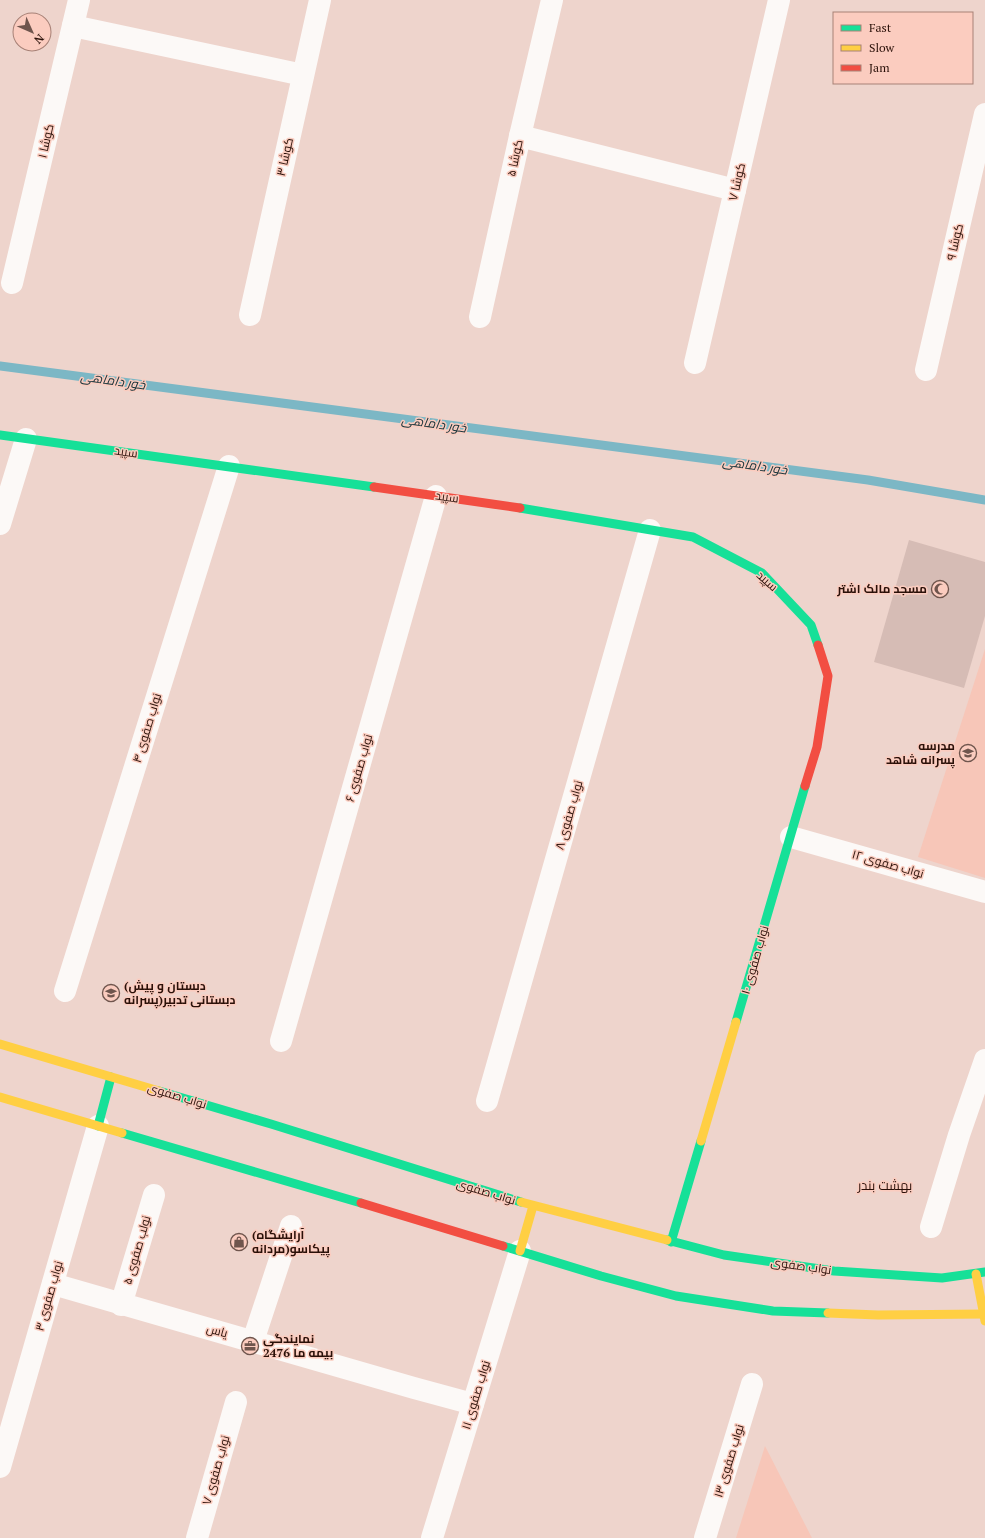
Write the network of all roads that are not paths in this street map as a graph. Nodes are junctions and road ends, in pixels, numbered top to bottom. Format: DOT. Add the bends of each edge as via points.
graph roads {
  1 [pos="79,0"];
  2 [pos="320,0"];
  3 [pos="552,0"];
  4 [pos="779,0"];
  5 [pos="73,26"];
  6 [pos="303,75"];
  7 [pos="985,114"];
  8 [pos="520,136"];
  9 [pos="735,190"];
  10 [pos="12,283"];
  11 [pos="250,315"];
  12 [pos="480,318"];
  13 [pos="694,363"];
  14 [pos="926,370"];
  15 [pos="0,435"];
  16 [pos="26,439"];
  17 [pos="229,466"];
  18 [pos="436,496"];
  19 [pos="0,524"];
  20 [pos="650,530"];
  21 [pos="828,676"];
  22 [pos="791,837"];
  23 [pos="985,892"];
  24 [pos="65,991"];
  25 [pos="281,1041"];
  26 [pos="0,1044"];
  27 [pos="985,1060"];
  28 [pos="111,1077"];
  29 [pos="0,1097"];
  30 [pos="487,1101"];
  31 [pos="98,1126"];
  32 [pos="154,1196"];
  33 [pos="533,1206"];
  34 [pos="291,1226"];
  35 [pos="931,1227"];
  36 [pos="671,1242"];
  37 [pos="520,1251"];
  38 [pos="980,1273"];
  39 [pos="53,1284"];
  40 [pos="121,1305"];
  41 [pos="985,1316"];
  42 [pos="253,1341"];
  43 [pos="752,1384"];
  44 [pos="236,1402"];
  45 [pos="473,1404"];
  46 [pos="0,1467"];
  47 [pos="197,1538"];
  48 [pos="432,1538"];
  49 [pos="705,1538"];
  1 -- 5 [label="street, کوشا ۱"];
  2 -- 6 [label="street, کوشا ۳"];
  3 -- 8 [label="street, کوشا ۵"];
  4 -- 9 [label="street, کوشا ۷"];
  5 -- 6 [label="street"];
  5 -- 10 [label="street, کوشا ۱"];
  6 -- 11 [label="street, کوشا ۳"];
  7 -- 14 [label="street, کوشا ۹"];
  8 -- 9 [label="street"];
  8 -- 12 [label="street, کوشا ۵"];
  9 -- 13 [label="street, کوشا ۷"];
  15 -- 16 [label="street, سپید"];
  16 -- 17 [label="street, سپید"];
  16 -- 19 [label="street"];
  17 -- 18 [label="street, سپید"];
  17 -- 24 [label="street, نواب صفوی ۴"];
  18 -- 20 [label="street, سپید"];
  18 -- 25 [label="street, نواب صفوی ۶"];
  20 -- 21 [label="street, سپید" via="693,537 762,573 811,625"];
  20 -- 30 [label="street, نواب صفوی ۸"];
  21 -- 22 [label="street, نواب صفوی ۱۰" via="817,747"];
  22 -- 23 [label="street, نواب صفوی ۱۲"];
  22 -- 36 [label="street, نواب صفوی ۱۰"];
  26 -- 28 [label="street, نواب صفوی"];
  27 -- 35 [label="street" via="958,1135"];
  28 -- 31 [label="street"];
  28 -- 33 [label="street, نواب صفوی"];
  29 -- 31 [label="street"];
  31 -- 37 [label="street"];
  31 -- 39 [label="street, نواب صفوی ۳"];
  32 -- 40 [label="street, نولب صفوی ۵"];
  33 -- 36 [label="street, نواب صفوی"];
  33 -- 37 [label="street"];
  34 -- 42 [label="street"];
  36 -- 38 [label="street, نواب صفوی" via="724,1255 834,1271 942,1278"];
  37 -- 41 [label="street" via="676,1296 773,1311"];
  37 -- 45 [label="street, نواب صفوی ۱۱"];
  38 -- 41 [label="street"];
  39 -- 40 [label="street, یاس"];
  39 -- 46 [label="street, نواب صفوی ۳"];
  40 -- 42 [label="street, یاس"];
  42 -- 45 [label="street, یاس"];
  43 -- 49 [label="street, نواب صفوی ۱۳"];
  44 -- 47 [label="street, نواب صفوی ۷"];
  45 -- 48 [label="street, نواب صفوی ۱۱"];
}
